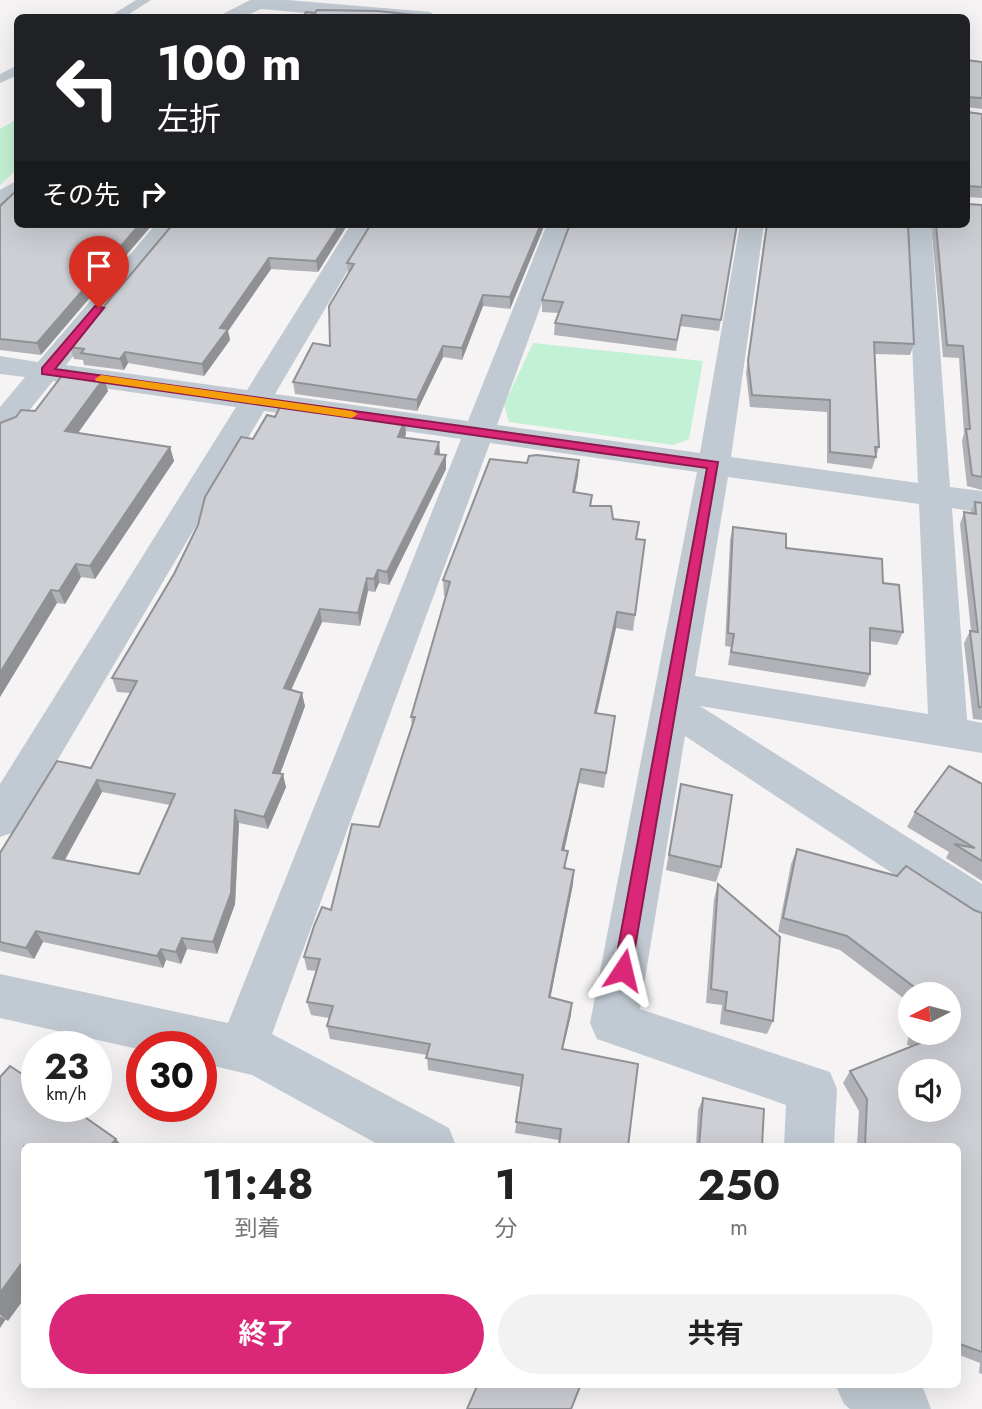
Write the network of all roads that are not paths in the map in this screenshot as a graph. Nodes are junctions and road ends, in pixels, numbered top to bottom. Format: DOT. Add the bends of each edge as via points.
graph roads {
  1 [pos="145,0"];
  2 [pos="120,14"];
  3 [pos="233,14"];
  4 [pos="387,14"];
  5 [pos="14,191"];
  6 [pos="0,204"];
  7 [pos="166,228"];
  8 [pos="361,228"];
  9 [pos="557,228"];
  10 [pos="751,228"];
  11 [pos="919,228"];
  12 [pos="0,365"];
  13 [pos="46,371"];
  14 [pos="255,401"];
  15 [pos="0,426"];
  16 [pos="478,432"];
  17 [pos="714,465"];
  18 [pos="934,495"];
  19 [pos="982,502"];
  20 [pos="672,697"];
  21 [pos="965,735"];
  22 [pos="7,796"];
  23 [pos="982,908"];
  24 [pos="0,996"];
  25 [pos="242,1049"];
  26 [pos="425,1143"];
  27 [pos="809,1143"];
  28 [pos="870,1388"];
  29 [pos="902,1409"];
  1 -- 2 [label="lane"];
  3 -- 4 [label="street" via="259,2"];
  5 -- 6 [label="street"];
  7 -- 13 [label="street"];
  8 -- 14 [label="street"];
  9 -- 16 [label="street"];
  10 -- 17 [label="street"];
  11 -- 18 [label="street"];
  12 -- 13 [label="street"];
  13 -- 14 [label="street"];
  13 -- 15 [label="street"];
  14 -- 16 [label="street"];
  14 -- 22 [label="street"];
  16 -- 17 [label="street"];
  16 -- 25 [label="street"];
  17 -- 18 [label="street"];
  17 -- 20 [label="street"];
  18 -- 19 [label="street"];
  18 -- 21 [label="street"];
  20 -- 21 [label="street"];
  20 -- 23 [label="street"];
  20 -- 27 [label="street" via="614,1023 812,1089"];
  24 -- 25 [label="street"];
  25 -- 26 [label="street" via="260,1053"];
  28 -- 29 [label="street"];
}
